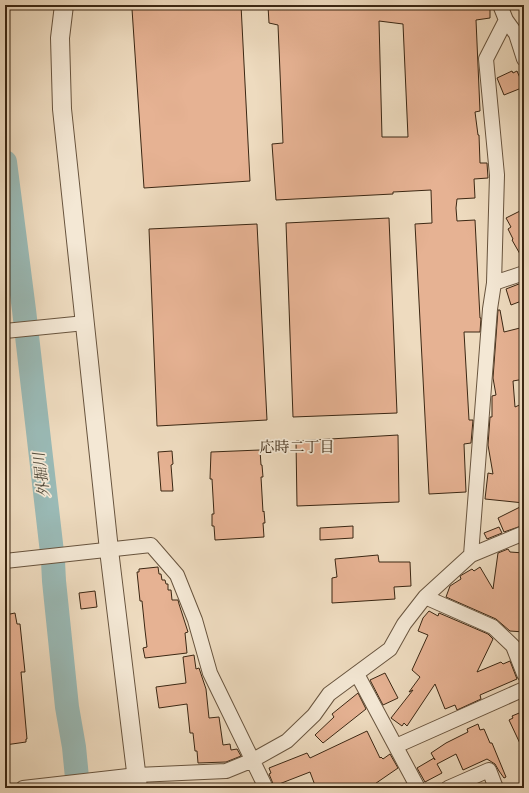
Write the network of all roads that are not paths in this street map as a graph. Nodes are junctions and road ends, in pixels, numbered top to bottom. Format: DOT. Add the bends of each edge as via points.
graph roads {
  1 [pos="64,5"];
  2 [pos="500,5"];
  3 [pos="506,20"];
  4 [pos="524,59"];
  5 [pos="524,273"];
  6 [pos="494,283"];
  7 [pos="85,323"];
  8 [pos="5,331"];
  9 [pos="524,533"];
  10 [pos="110,550"];
  11 [pos="472,555"];
  12 [pos="5,561"];
  13 [pos="425,597"];
  14 [pos="357,674"];
  15 [pos="524,674"];
  16 [pos="524,689"];
  17 [pos="396,746"];
  18 [pos="253,760"];
  19 [pos="138,781"];
  20 [pos="23,788"];
  21 [pos="266,788"];
  22 [pos="418,788"];
  23 [pos="448,788"];
  24 [pos="496,788"];
  1 -- 7 [label="street" via="60,38 62,109"];
  2 -- 3 [label="street"];
  3 -- 4 [label="street" via="516,34"];
  3 -- 6 [label="street" via="486,59 497,175"];
  5 -- 6 [label="street"];
  6 -- 11 [label="street"];
  7 -- 8 [label="street"];
  7 -- 10 [label="street"];
  9 -- 11 [label="street"];
  10 -- 12 [label="street"];
  10 -- 18 [label="street" via="151,545 177,575 195,620 210,673"];
  10 -- 19 [label="street"];
  11 -- 13 [label="street"];
  13 -- 14 [label="street" via="404,624 390,649"];
  13 -- 15 [label="street" via="493,627 513,646"];
  14 -- 17 [label="street"];
  14 -- 18 [label="street" via="329,694 314,715 287,741"];
  16 -- 17 [label="street"];
  17 -- 22 [label="street"];
  18 -- 19 [label="street" via="226,771"];
  18 -- 21 [label="street"];
  19 -- 20 [label="street"];
  23 -- 24 [label="street" via="489,770"];
}
